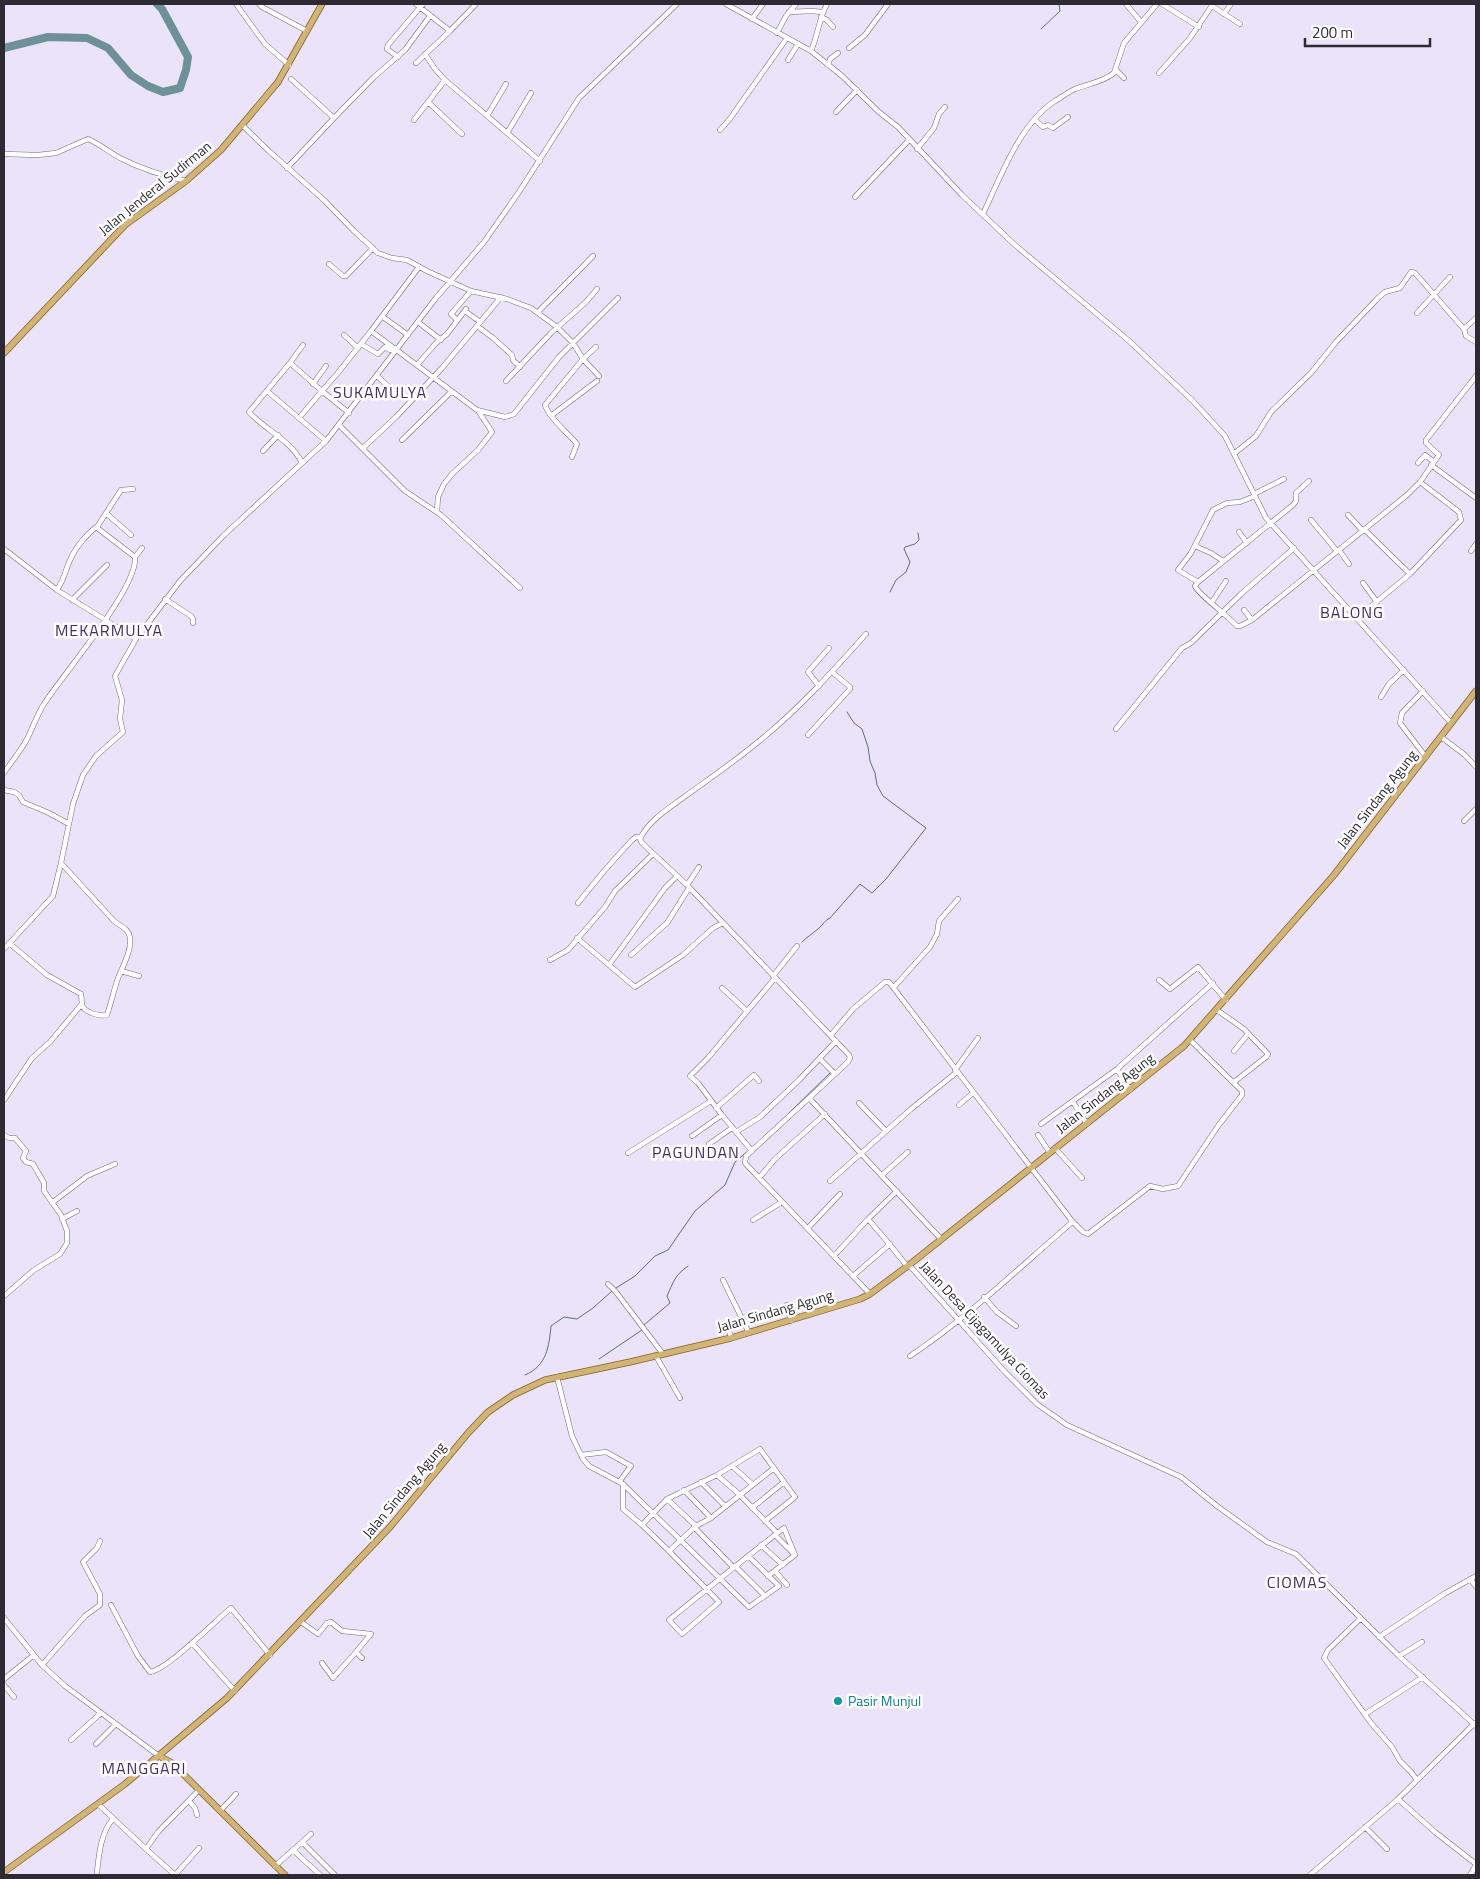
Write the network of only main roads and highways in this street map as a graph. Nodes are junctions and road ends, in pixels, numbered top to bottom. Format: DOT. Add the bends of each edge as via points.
graph roads {
  1 [pos="322,4"];
  2 [pos="4,353"];
  3 [pos="1476,691"];
  4 [pos="170,1747"];
  5 [pos="159,1756"];
  6 [pos="172,1764"];
  7 [pos="4,1872"];
  8 [pos="285,1875"];
  1 -- 2 [label="main road, Jalan Jenderal Sudirman" via="289,65 243,126 186,181 125,225"];
  3 -- 4 [label="main road, Jalan Sindang Agung" via="1334,875 1226,1000 1190,1040 1130,1090 870,1294 731,1338 533,1384 502,1402 482,1418 390,1527 270,1655 235,1691"];
  4 -- 5 [label="main road, Jalan Sindang Agung"];
  4 -- 6 [label="main road"];
  5 -- 6 [label="main road"];
  5 -- 7 [label="main road, Jalan Sindang Agung"];
  6 -- 8 [label="main road"];
}
